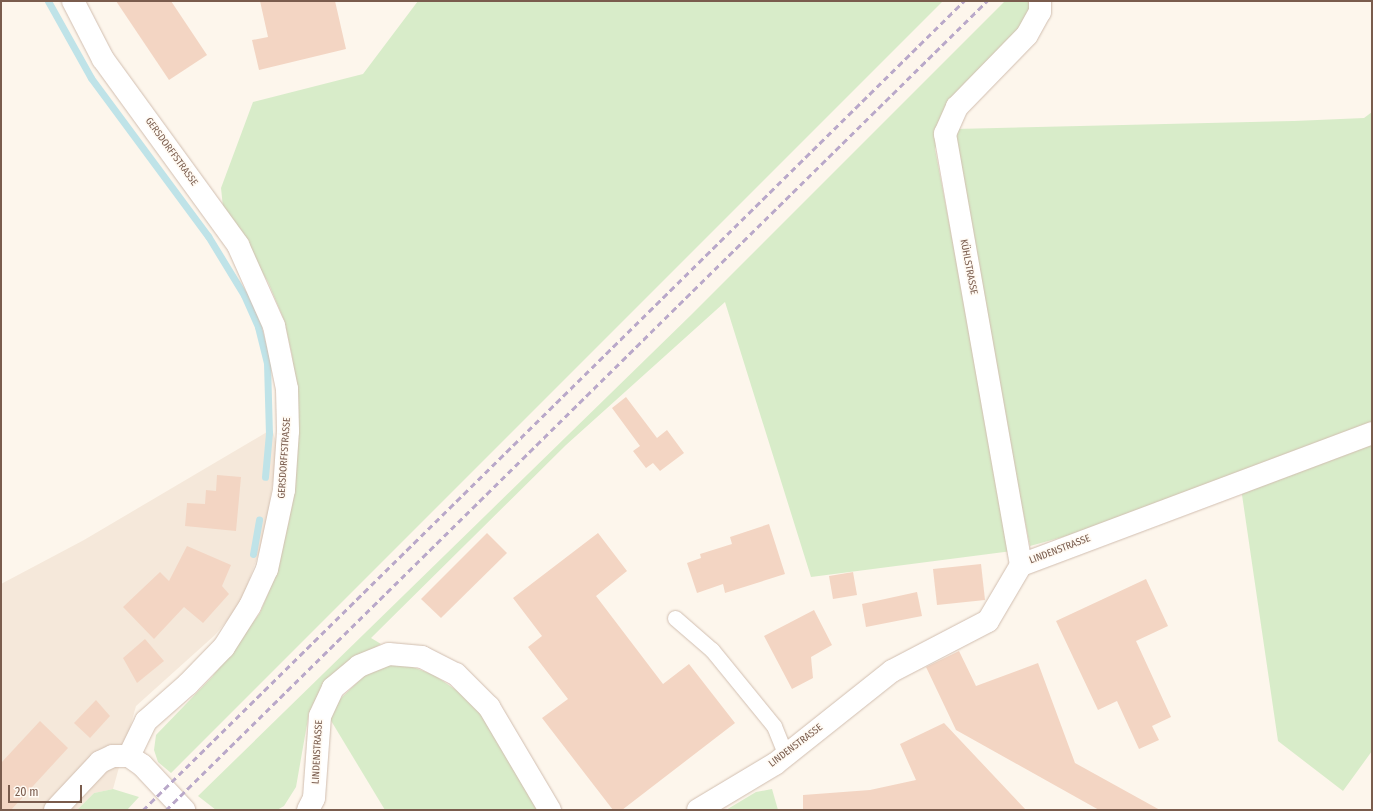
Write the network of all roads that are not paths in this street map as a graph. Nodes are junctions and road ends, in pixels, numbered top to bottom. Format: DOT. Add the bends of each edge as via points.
graph roads {
  1 [pos="73,1"];
  2 [pos="1040,1"];
  3 [pos="1372,433"];
  4 [pos="1021,565"];
  5 [pos="675,618"];
  6 [pos="786,755"];
  7 [pos="129,756"];
  8 [pos="55,810"];
  9 [pos="184,810"];
  10 [pos="308,810"];
  11 [pos="550,810"];
  12 [pos="698,810"];
  1 -- 7 [label="street, GERSDORFFSTRASSE" via="103,58 238,245 274,326 287,389 288,431 284,490 267,569 250,606 224,647 188,684 146,721"];
  2 -- 4 [label="street, KÜHLSTRASSE" via="1035,24 957,107 945,134"];
  3 -- 4 [label="street, LINDENSTRASSE"];
  4 -- 6 [label="street, LINDENSTRASSE" via="988,621 892,671"];
  5 -- 6 [label="lane" via="712,650 774,726"];
  6 -- 12 [label="street, LINDENSTRASSE"];
  7 -- 8 [label="street" via="113,756 100,762"];
  7 -- 9 [label="street" via="142,765"];
  10 -- 11 [label="street, LINDENSTRASSE" via="314,798 320,716 333,688 359,666 388,654 422,656 456,674 489,707"];
}
